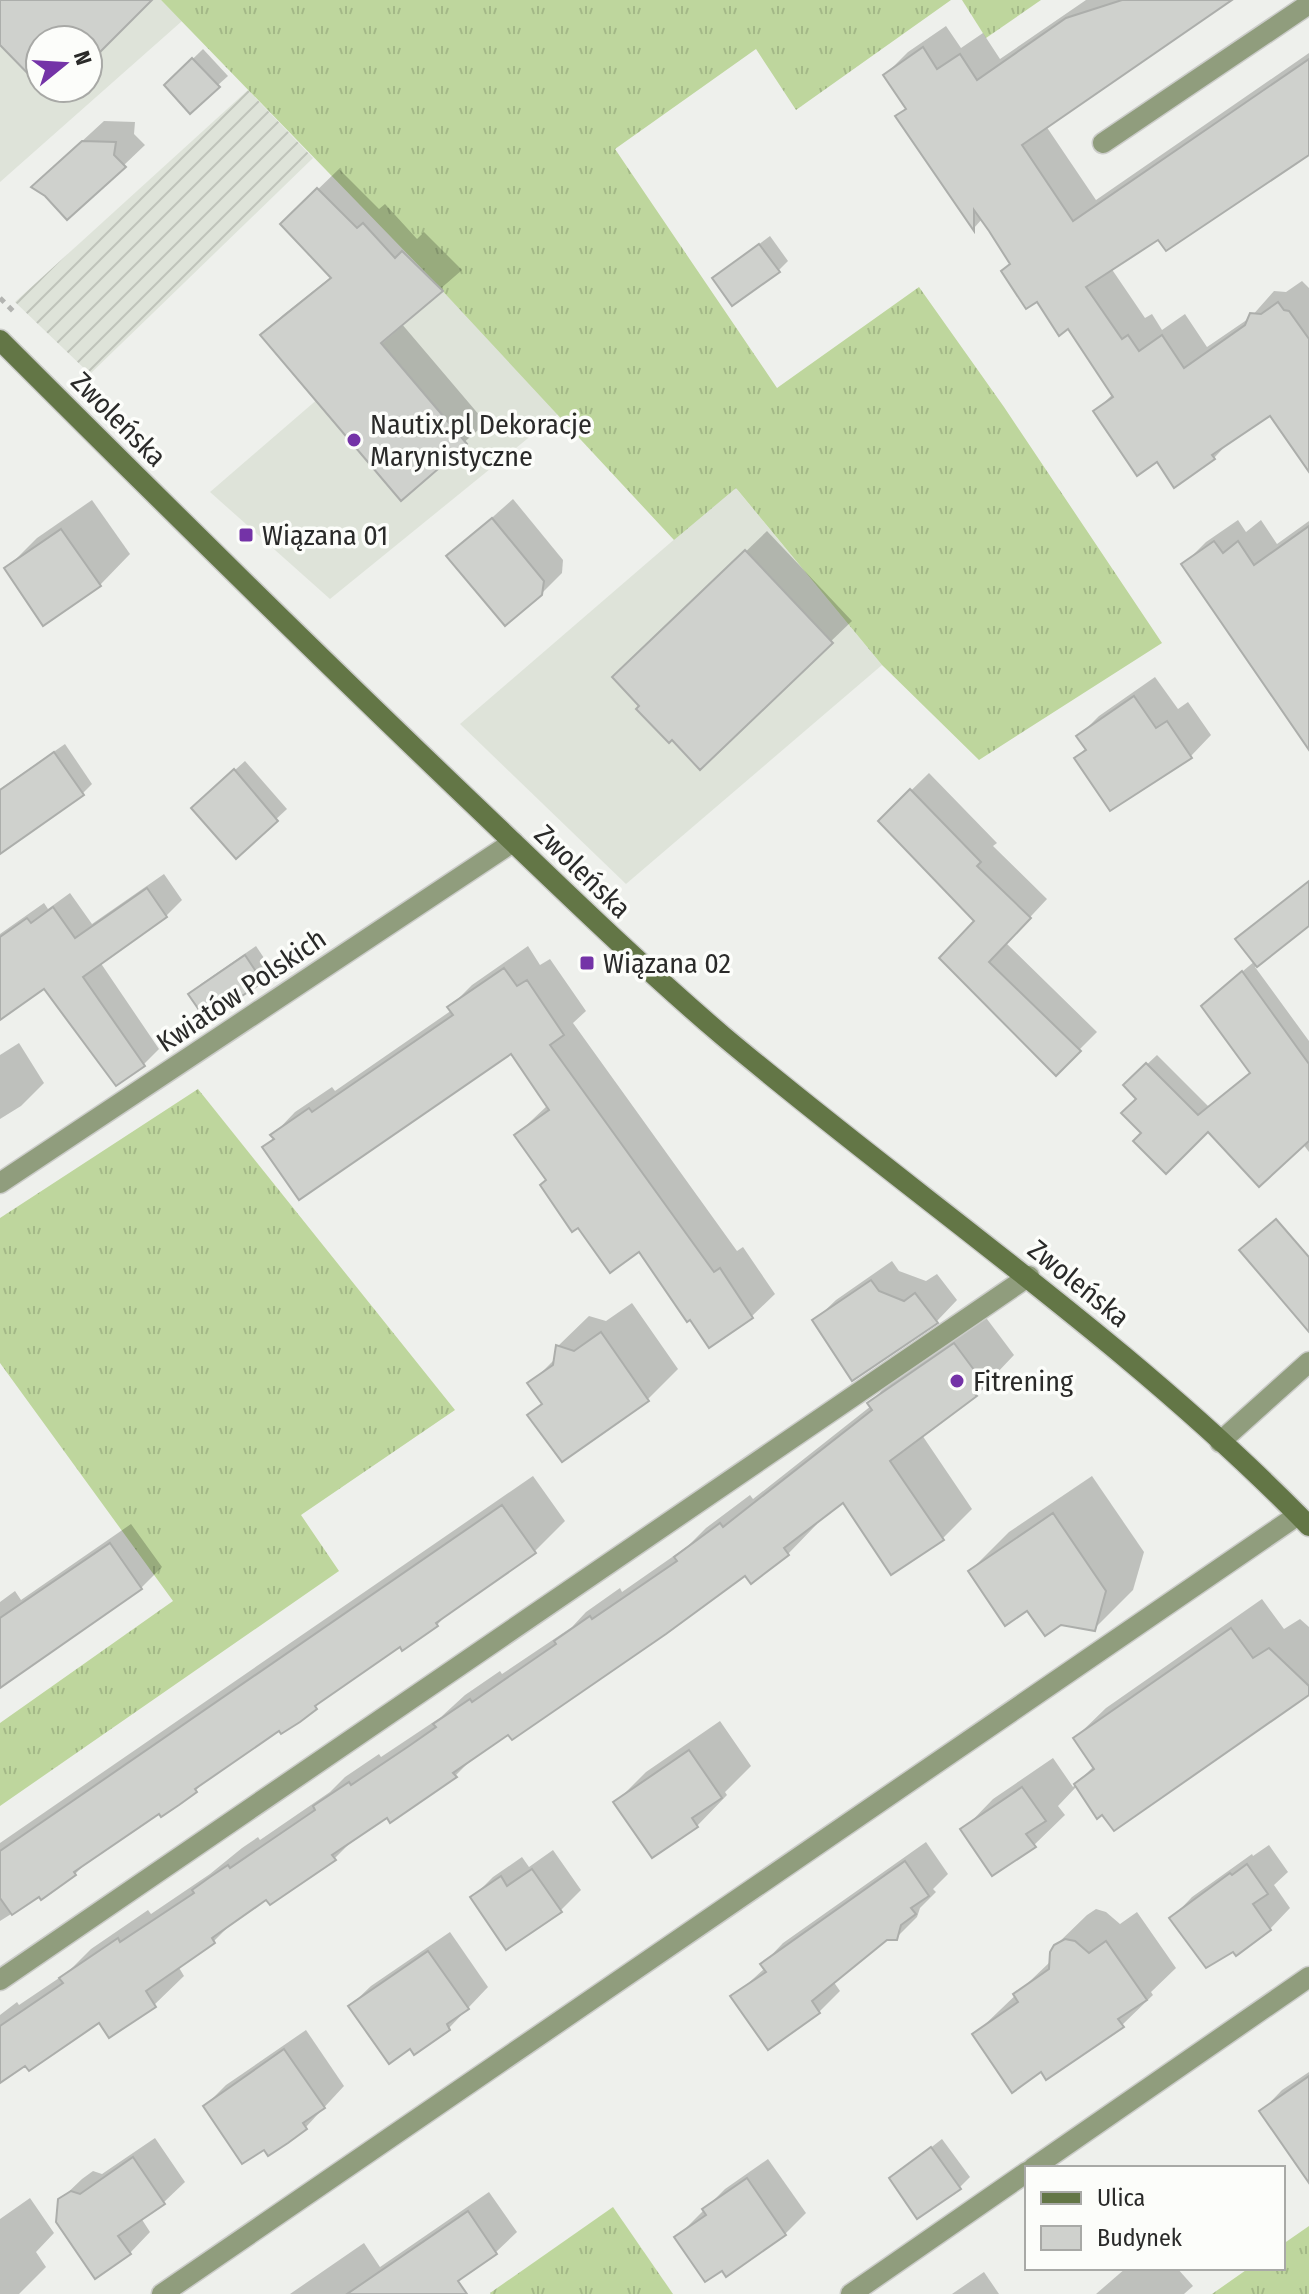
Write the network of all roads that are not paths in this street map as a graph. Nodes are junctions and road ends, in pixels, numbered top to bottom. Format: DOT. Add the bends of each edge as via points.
graph roads {
  1 [pos="1309,4"];
  2 [pos="1103,143"];
  3 [pos="0,340"];
  4 [pos="513,842"];
  5 [pos="0,1183"];
  6 [pos="1029,1276"];
  7 [pos="1309,1362"];
  8 [pos="1220,1442"];
  9 [pos="1304,1521"];
  10 [pos="1309,1977"];
  11 [pos="0,1980"];
  12 [pos="1036,2166"];
  13 [pos="1025,2173"];
  14 [pos="162,2294"];
  15 [pos="851,2294"];
  1 -- 2 [label="street"];
  3 -- 4 [label="street, Zwoleńska"];
  4 -- 5 [label="street, Kwiatów Polskich"];
  4 -- 6 [label="street, Zwoleńska" via="633,958 726,1038"];
  6 -- 8 [label="street, Zwoleńska"];
  6 -- 11 [label="street"];
  7 -- 8 [label="street"];
  8 -- 9 [label="street, Zwoleńska"];
  9 -- 14 [label="street"];
  10 -- 12 [label="street"];
  13 -- 15 [label="street"];
}
